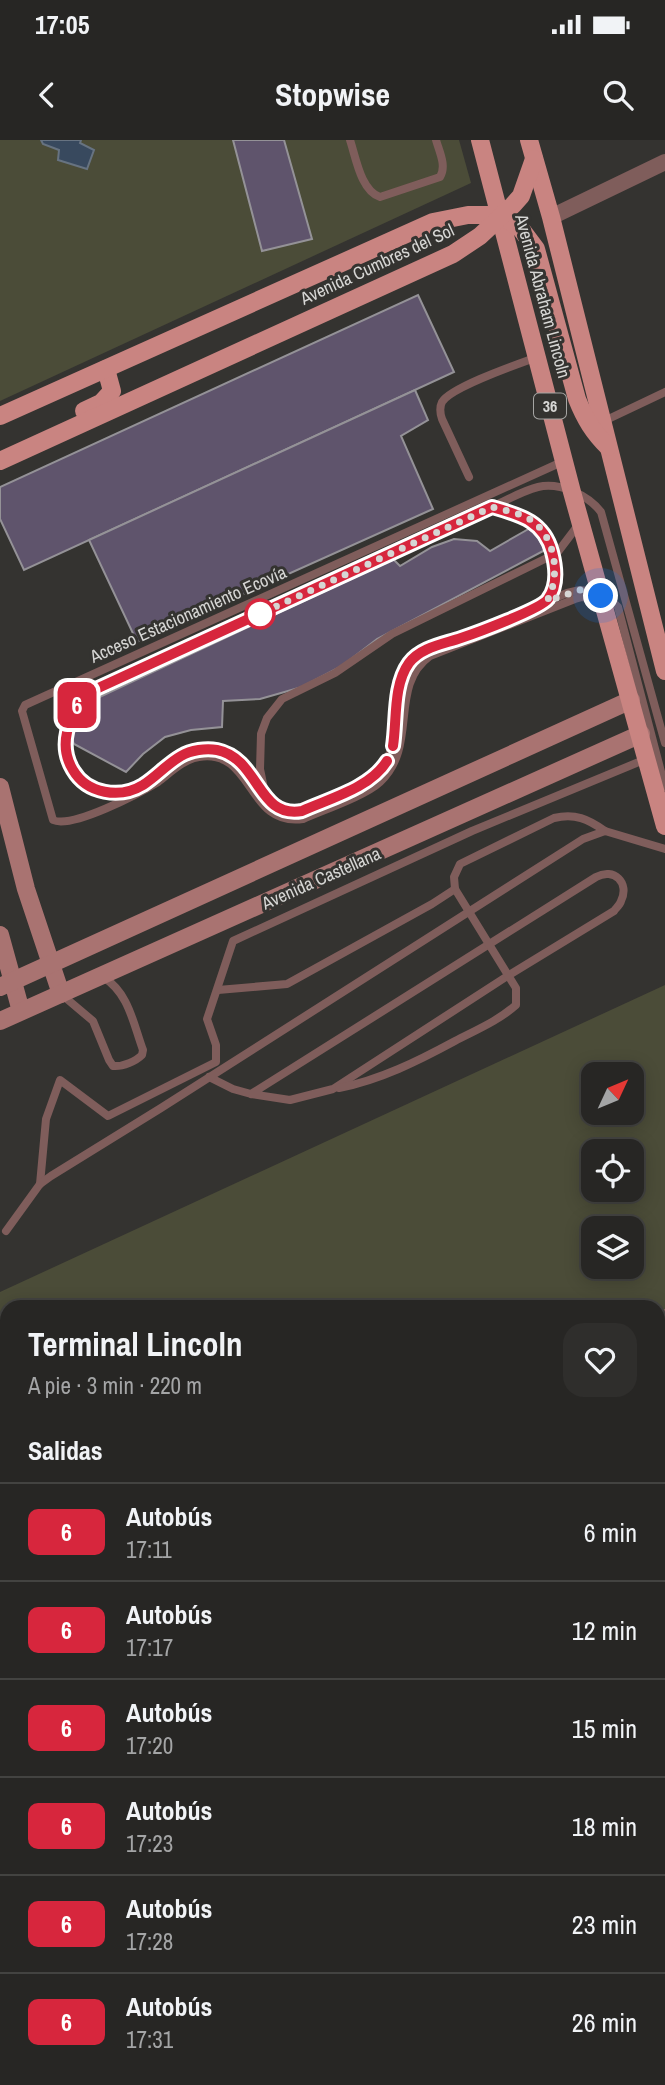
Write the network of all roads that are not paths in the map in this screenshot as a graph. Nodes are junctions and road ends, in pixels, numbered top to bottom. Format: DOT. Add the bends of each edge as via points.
graph roads {
  1 [pos="350,140"];
  2 [pos="436,140"];
  3 [pos="480,140"];
  4 [pos="529,140"];
  5 [pos="534,159"];
  6 [pos="665,162"];
  7 [pos="500,215"];
  8 [pos="551,217"];
  9 [pos="537,357"];
  10 [pos="106,369"];
  11 [pos="665,392"];
  12 [pos="0,416"];
  13 [pos="602,422"];
  14 [pos="608,447"];
  15 [pos="26,449"];
  16 [pos="0,461"];
  17 [pos="564,461"];
  18 [pos="469,477"];
  19 [pos="572,492"];
  20 [pos="492,507"];
  21 [pos="581,522"];
  22 [pos="553,555"];
  23 [pos="603,600"];
  24 [pos="547,601"];
  25 [pos="665,671"];
  26 [pos="631,700"];
  27 [pos="641,734"];
  28 [pos="665,743"];
  29 [pos="658,771"];
  30 [pos="0,788"];
  31 [pos="266,798"];
  32 [pos="271,812"];
  33 [pos="665,826"];
  34 [pos="606,831"];
  35 [pos="665,849"];
  36 [pos="455,889"];
  37 [pos="469,912"];
  38 [pos="0,935"];
  39 [pos="490,944"];
  40 [pos="51,964"];
  41 [pos="509,975"];
  42 [pos="101,976"];
  43 [pos="7,984"];
  44 [pos="218,990"];
  45 [pos="61,994"];
  46 [pos="21,1011"];
  47 [pos="0,1021"];
  48 [pos="209,1077"];
  49 [pos="333,1089"];
  50 [pos="251,1094"];
  51 [pos="40,1184"];
  52 [pos="6,1231"];
  1 -- 2 [label="lane" via="366,187 380,197 440,177 444,170"];
  3 -- 7 [label="main road, Avenida Abraham Lincoln / 36"];
  4 -- 5 [label="main road"];
  5 -- 7 [label="main road" via="521,196"];
  5 -- 8 [label="main road"];
  6 -- 8 [label="street"];
  7 -- 9 [label="main road, Avenida Abraham Lincoln / 36"];
  7 -- 10 [label="main road, Avenida Cumbres del Sol" via="433,222"];
  7 -- 14 [label="main road" via="521,229 536,249 586,421"];
  7 -- 15 [label="main road, Avenida Cumbres del Sol" via="453,254"];
  8 -- 13 [label="main road"];
  9 -- 17 [label="main road, Avenida Abraham Lincoln / 36"];
  9 -- 18 [label="lane" via="480,380 442,403 442,419"];
  10 -- 12 [label="main road, Avenida Cumbres del Sol"];
  10 -- 15 [label="main road" via="112,385 109,396 51,428"];
  11 -- 13 [label="lane"];
  13 -- 14 [label="main road"];
  14 -- 25 [label="main road"];
  15 -- 16 [label="main road, Avenida Cumbres del Sol"];
  17 -- 19 [label="main road, Avenida Abraham Lincoln / 36"];
  17 -- 32 [label="lane, Acceso Estacionamiento Ecovía" via="23,708 56,822 99,812 198,757 236,767"];
  19 -- 20 [label="lane" via="541,486"];
  19 -- 21 [label="main road, Avenida Abraham Lincoln / 36"];
  19 -- 28 [label="lane" via="587,497 601,512"];
  20 -- 22 [label="lane" via="536,524"];
  20 -- 31 [label="lane" via="83,695 69,720 67,761 91,788 130,791 183,754 214,750 245,766"];
  21 -- 22 [label="lane"];
  21 -- 23 [label="main road, Avenida Abraham Lincoln / 36"];
  22 -- 24 [label="lane" via="553,590"];
  22 -- 31 [label="lane" via="392,634 335,673 282,699 261,734 260,769"];
  23 -- 24 [label="lane" via="580,590"];
  23 -- 26 [label="main road, Avenida Abraham Lincoln / 36"];
  23 -- 29 [label="lane" via="618,607"];
  23 -- 32 [label="lane" via="575,599 430,656 412,675 400,748 379,783 303,819 284,820"];
  24 -- 31 [label="lane" via="432,647 409,663 399,688 390,754 382,770 367,782 293,813 275,808"];
  26 -- 27 [label="main road, Avenida Abraham Lincoln / 36"];
  26 -- 40 [label="street, Avenida Castellana"];
  27 -- 29 [label="main road, Avenida Abraham Lincoln / 36"];
  27 -- 42 [label="street, Avenida Castellana"];
  29 -- 33 [label="main road, Avenida Abraham Lincoln / 36"];
  29 -- 44 [label="lane" via="472,831 233,942"];
  30 -- 40 [label="street"];
  31 -- 32 [label="lane"];
  34 -- 35 [label="lane"];
  34 -- 36 [label="lane" via="578,816 554,818 460,864"];
  34 -- 37 [label="lane" via="583,839"];
  36 -- 37 [label="lane"];
  36 -- 44 [label="lane" via="287,984"];
  37 -- 39 [label="lane"];
  37 -- 48 [label="lane"];
  38 -- 43 [label="street"];
  39 -- 41 [label="lane"];
  39 -- 41 [label="lane" via="605,872 620,881 622,900 614,911"];
  39 -- 50 [label="lane"];
  40 -- 43 [label="street, Avenida Castellana"];
  40 -- 45 [label="street"];
  41 -- 49 [label="lane"];
  41 -- 49 [label="lane" via="516,988 516,1005 502,1017 412,1064"];
  42 -- 45 [label="street, Avenida Castellana"];
  42 -- 45 [label="lane" via="124,996 143,1050 138,1059 113,1066 93,1021"];
  43 -- 46 [label="street"];
  44 -- 51 [label="lane" via="207,1019 216,1062 108,1116 60,1080 46,1119"];
  45 -- 46 [label="street, Avenida Castellana"];
  46 -- 47 [label="street, Avenida Castellana"];
  48 -- 50 [label="lane"];
  48 -- 51 [label="lane"];
  49 -- 50 [label="lane" via="290,1100"];
  51 -- 52 [label="lane"];
}
